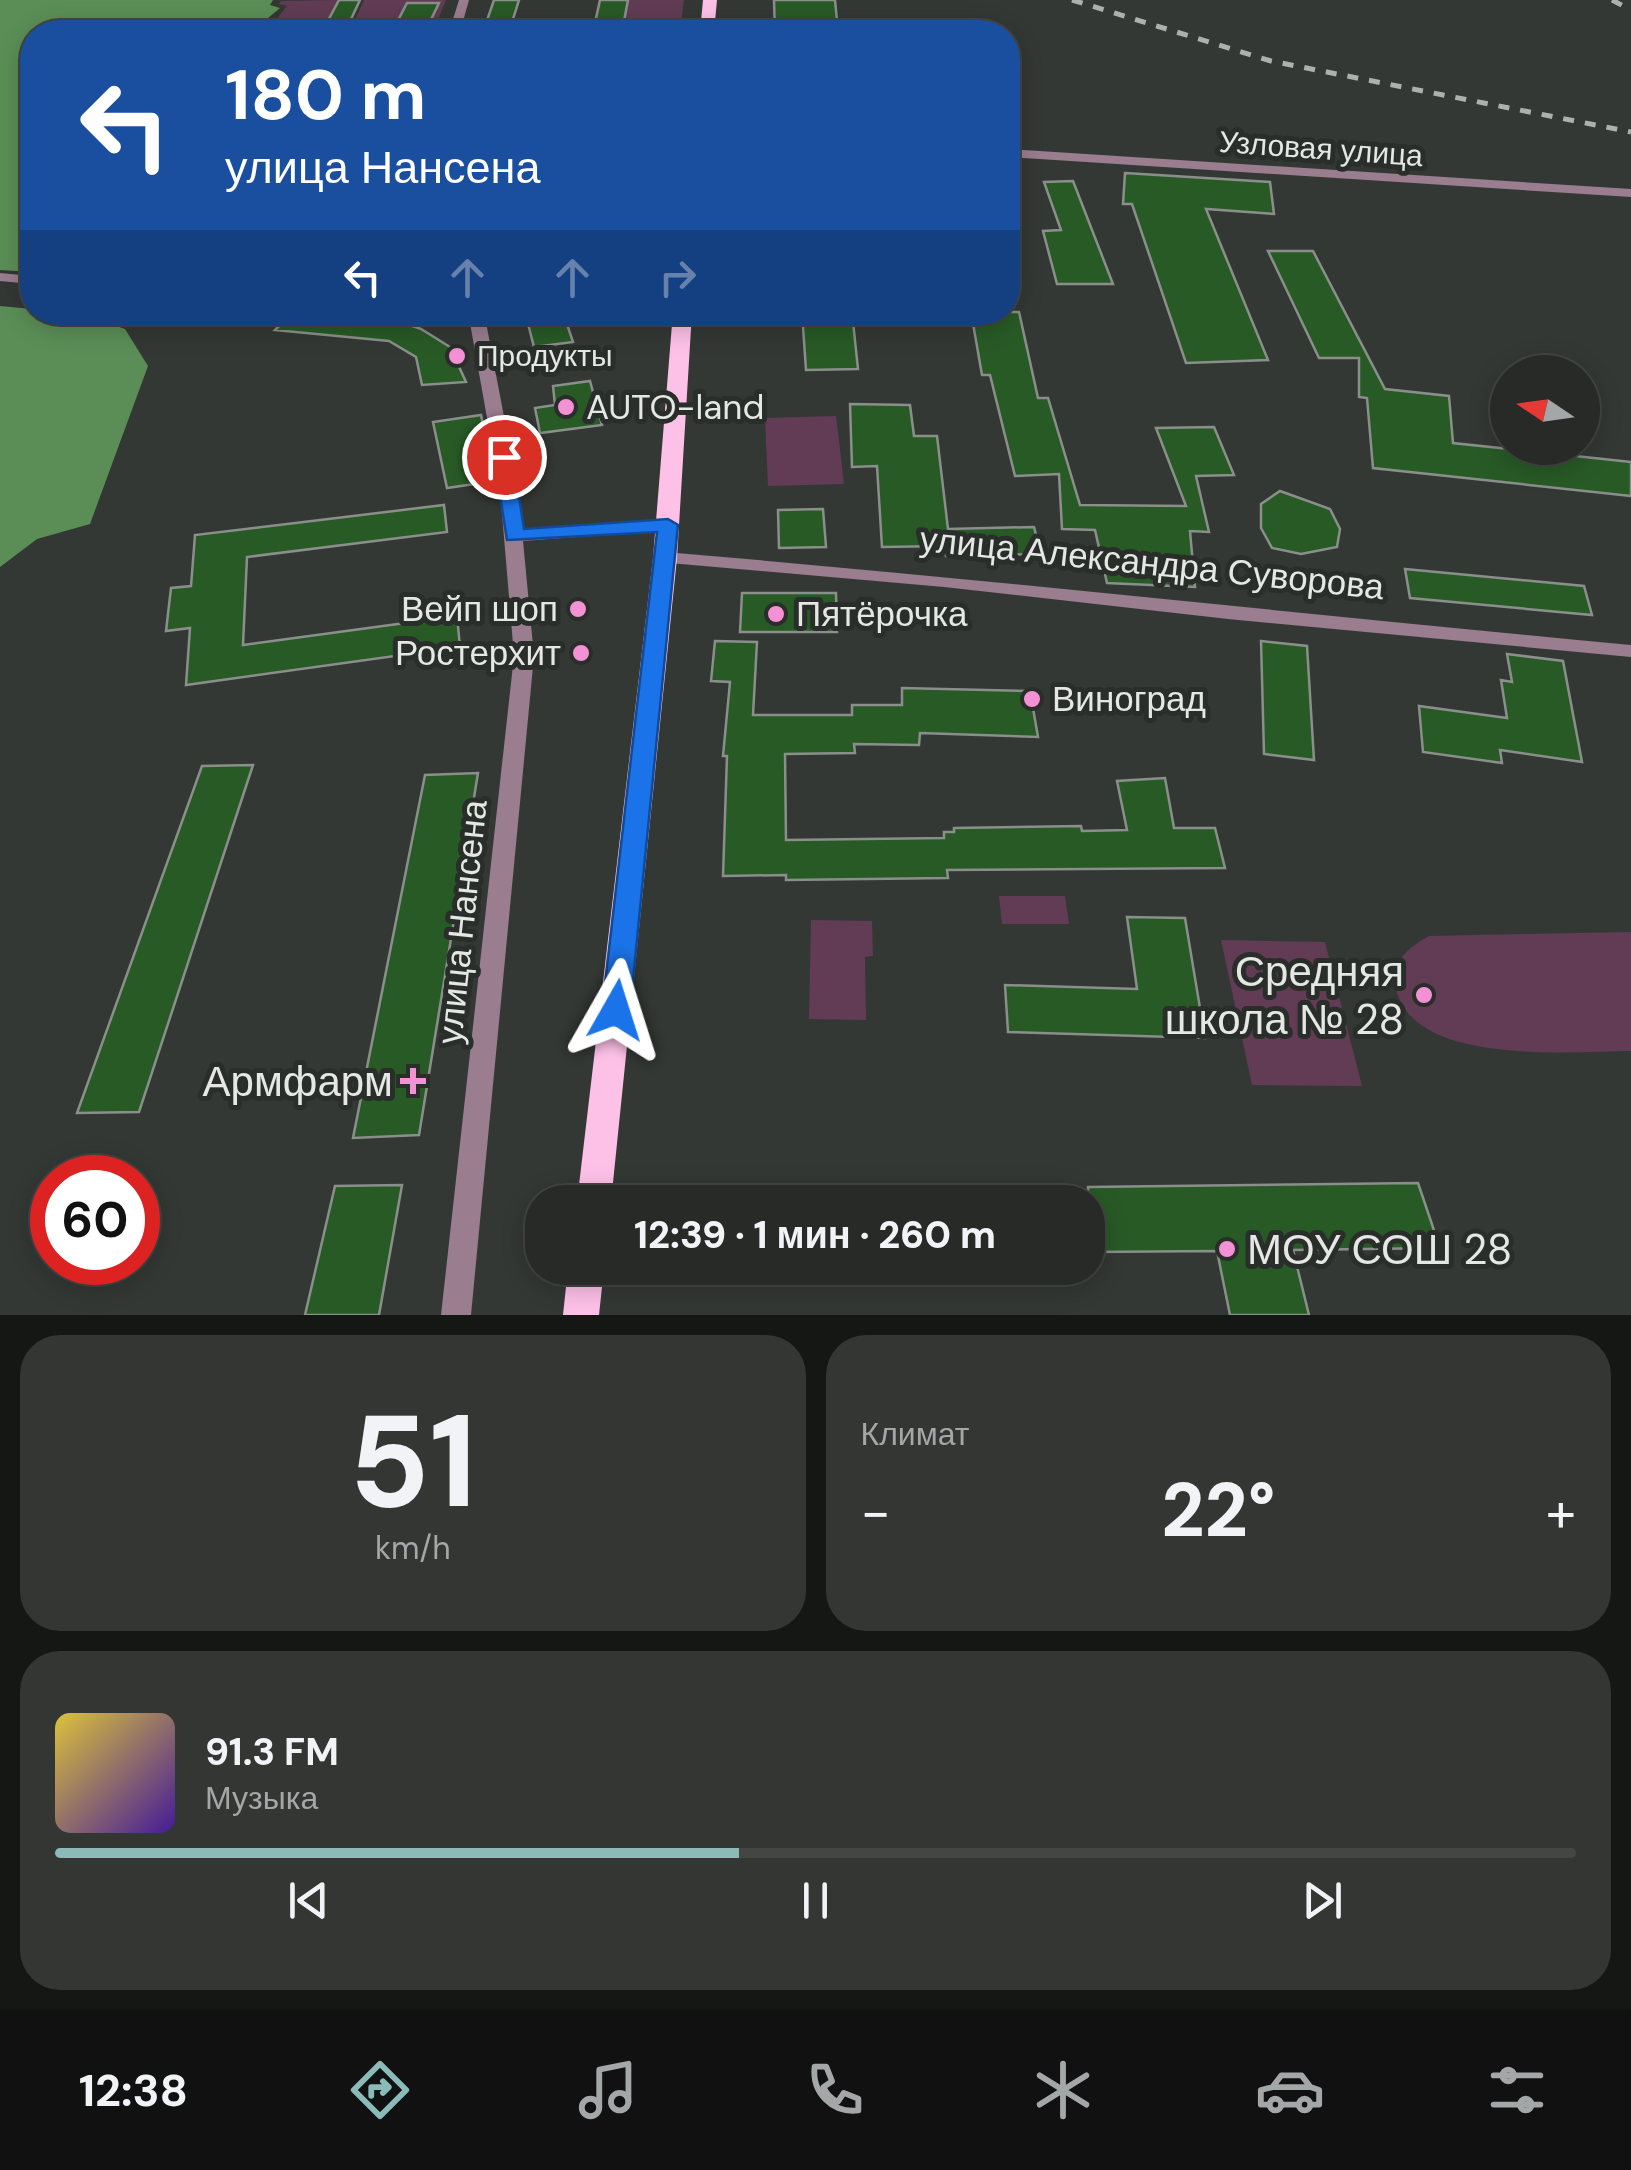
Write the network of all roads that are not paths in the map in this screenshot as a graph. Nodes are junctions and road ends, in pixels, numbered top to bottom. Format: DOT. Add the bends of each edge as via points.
graph roads {
  1 [pos="1020,155"];
  2 [pos="1631,193"];
  3 [pos="474,325"];
  4 [pos="682,325"];
  5 [pos="668,525"];
  6 [pos="514,536"];
  7 [pos="665,558"];
  8 [pos="1631,650"];
  9 [pos="596,1185"];
  10 [pos="584,1285"];
  11 [pos="456,1315"];
  12 [pos="581,1315"];
  1 -- 2 [label="street, Узловая улица"];
  3 -- 6 [label="street, улица Нансена"];
  4 -- 5 [label="main road"];
  5 -- 6 [label="street"];
  5 -- 7 [label="main road"];
  6 -- 11 [label="street, улица Нансена" via="524,656"];
  7 -- 8 [label="street, улица Александра Суворова"];
  7 -- 9 [label="main road"];
  10 -- 12 [label="main road"];
}
